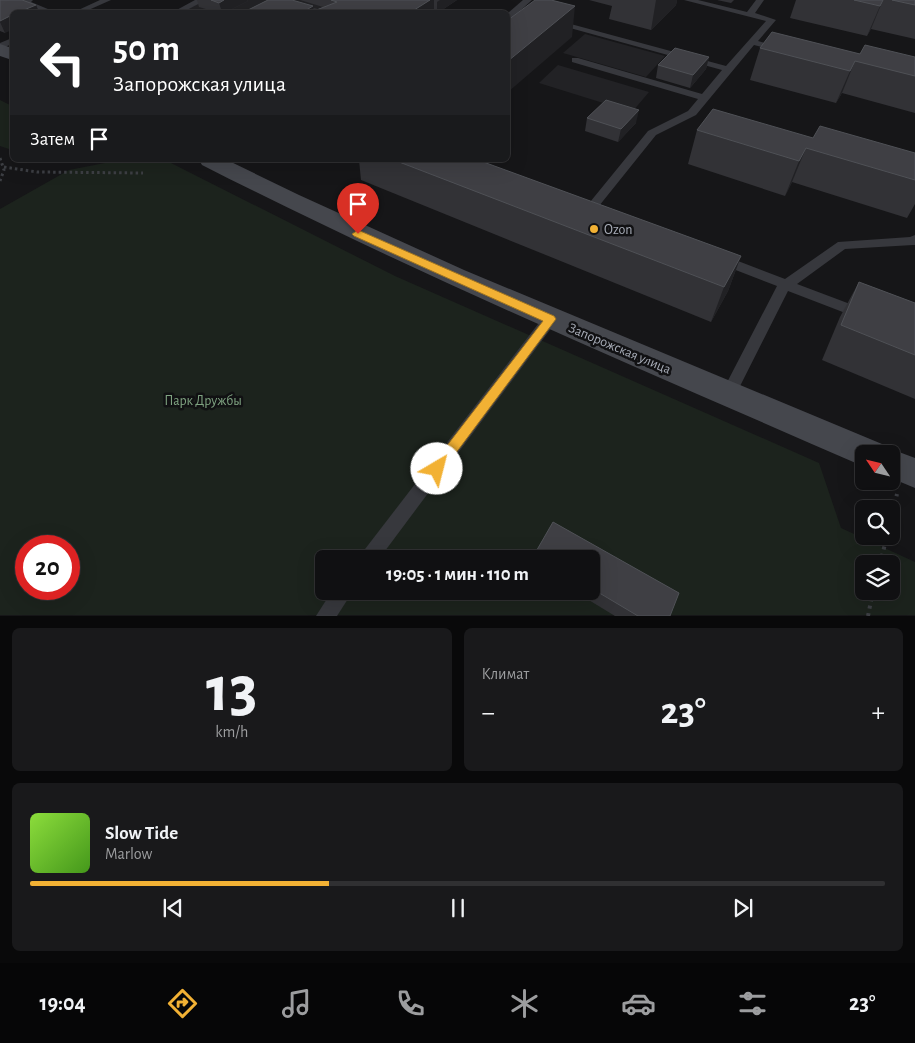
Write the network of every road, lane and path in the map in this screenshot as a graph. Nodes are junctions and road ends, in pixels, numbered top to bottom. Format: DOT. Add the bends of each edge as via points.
graph roads {
  1 [pos="29,0"];
  2 [pos="107,0"];
  3 [pos="202,0"];
  4 [pos="528,0"];
  5 [pos="688,0"];
  6 [pos="760,0"];
  7 [pos="46,10"];
  8 [pos="83,10"];
  9 [pos="181,10"];
  10 [pos="515,14"];
  11 [pos="750,14"];
  12 [pos="542,19"];
  13 [pos="752,42"];
  14 [pos="791,51"];
  15 [pos="575,60"];
  16 [pos="728,69"];
  17 [pos="704,98"];
  18 [pos="0,158"];
  19 [pos="214,162"];
  20 [pos="4,167"];
  21 [pos="143,173"];
  22 [pos="0,181"];
  23 [pos="610,215"];
  24 [pos="915,239"];
  25 [pos="710,255"];
  26 [pos="784,286"];
  27 [pos="550,319"];
  28 [pos="878,320"];
  29 [pos="730,394"];
  30 [pos="855,448"];
  31 [pos="902,474"];
  32 [pos="896,500"];
  33 [pos="375,550"];
  34 [pos="337,600"];
  35 [pos="872,600"];
  36 [pos="325,616"];
  37 [pos="868,616"];
  1 -- 7 [label="lane" via="24,2"];
  2 -- 8 [label="lane"];
  3 -- 9 [label="lane"];
  4 -- 10 [label="lane"];
  5 -- 11 [label="lane"];
  6 -- 11 [label="lane"];
  11 -- 13 [label="lane" via="772,20"];
  12 -- 16 [label="lane"];
  13 -- 14 [label="lane"];
  13 -- 16 [label="lane"];
  15 -- 17 [label="lane"];
  16 -- 17 [label="lane"];
  17 -- 23 [label="lane" via="696,115 652,133 587,206"];
  18 -- 20 [label="path"];
  19 -- 27 [label="street, Запорожская улица" via="412,259"];
  20 -- 21 [label="path" via="37,172"];
  20 -- 22 [label="path"];
  24 -- 26 [label="lane" via="842,245"];
  25 -- 26 [label="lane"];
  26 -- 28 [label="lane"];
  26 -- 29 [label="lane"];
  27 -- 29 [label="street, Запорожская улица"];
  27 -- 33 [label="lane"];
  29 -- 30 [label="street, Запорожская улица"];
  31 -- 32 [label="path"];
  34 -- 36 [label="lane"];
  35 -- 37 [label="path"];
}
